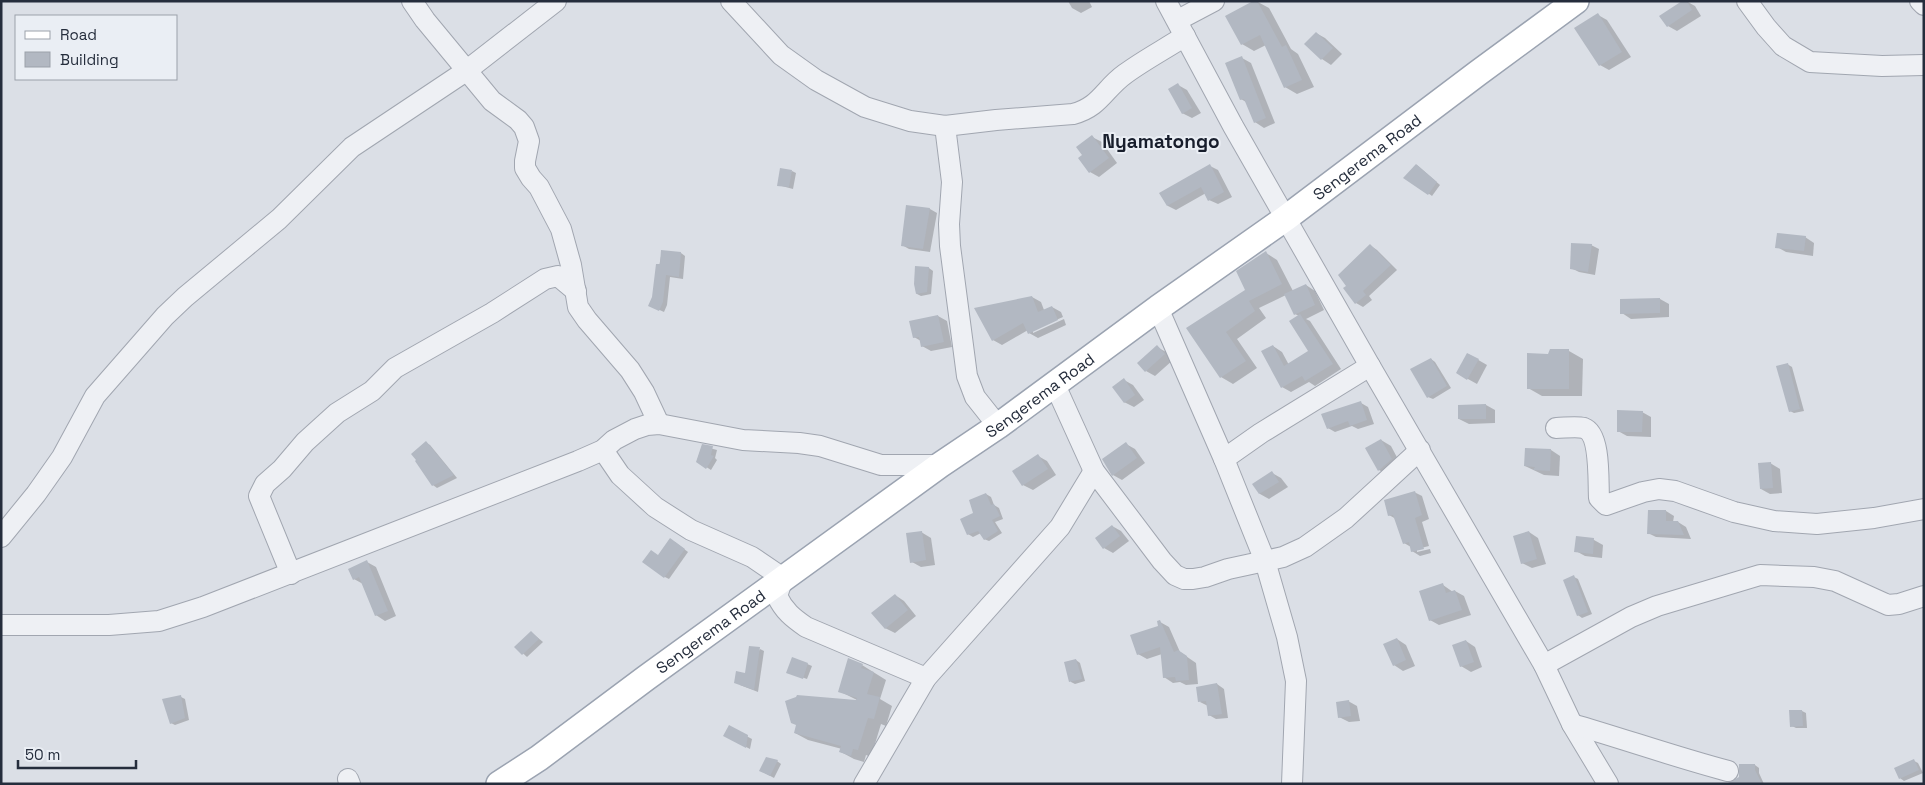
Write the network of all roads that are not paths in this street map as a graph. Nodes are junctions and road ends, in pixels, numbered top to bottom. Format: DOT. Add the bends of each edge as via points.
graph roads {
  1 [pos="412,1"];
  2 [pos="556,1"];
  3 [pos="731,1"];
  4 [pos="1166,1"];
  5 [pos="1214,1"];
  6 [pos="1576,1"];
  7 [pos="1747,1"];
  8 [pos="1920,1"];
  9 [pos="1924,5"];
  10 [pos="1181,28"];
  11 [pos="1924,65"];
  12 [pos="466,71"];
  13 [pos="945,126"];
  14 [pos="1286,218"];
  15 [pos="576,291"];
  16 [pos="1158,308"];
  17 [pos="1370,366"];
  18 [pos="1055,385"];
  19 [pos="659,424"];
  20 [pos="998,426"];
  21 [pos="1556,428"];
  22 [pos="603,450"];
  23 [pos="1420,450"];
  24 [pos="1224,459"];
  25 [pos="940,465"];
  26 [pos="1094,470"];
  27 [pos="1924,509"];
  28 [pos="1,537"];
  29 [pos="1265,561"];
  30 [pos="291,574"];
  31 [pos="783,578"];
  32 [pos="1924,596"];
  33 [pos="1,626"];
  34 [pos="1544,665"];
  35 [pos="926,678"];
  36 [pos="1572,724"];
  37 [pos="1728,771"];
  38 [pos="499,784"];
  39 [pos="864,784"];
  40 [pos="1292,784"];
  41 [pos="1608,784"];
  1 -- 12 [label="street"];
  2 -- 12 [label="street"];
  3 -- 13 [label="street" via="781,55 816,80 865,107 910,121"];
  4 -- 10 [label="street"];
  5 -- 10 [label="street"];
  6 -- 14 [label="main road, Sengerema Road"];
  7 -- 11 [label="street" via="1783,46 1810,62"];
  8 -- 9 [label="street"];
  10 -- 13 [label="street" via="1085,110"];
  10 -- 14 [label="street"];
  12 -- 15 [label="street" via="492,101 524,127 529,141 526,168 561,229"];
  12 -- 28 [label="street" via="352,147 279,219 165,316 95,396 62,457"];
  13 -- 20 [label="street" via="952,182 950,246 966,376 975,397"];
  14 -- 16 [label="main road, Sengerema Road"];
  14 -- 17 [label="street"];
  15 -- 19 [label="street" via="578,307 586,320 630,370"];
  15 -- 30 [label="street" via="558,276 545,278 492,313 395,368 372,391 337,413 305,442 265,484 259,496"];
  16 -- 18 [label="main road, Sengerema Road"];
  16 -- 24 [label="street"];
  17 -- 23 [label="street"];
  17 -- 24 [label="street"];
  18 -- 20 [label="main road, Sengerema Road"];
  18 -- 26 [label="street"];
  19 -- 22 [label="street" via="635,429"];
  19 -- 25 [label="street" via="744,440 820,446 881,465"];
  20 -- 25 [label="main road, Sengerema Road"];
  21 -- 27 [label="street" via="1584,428 1591,433 1598,459 1599,498 1606,505 1659,489 1675,491 1734,512 1800,523 1874,518"];
  22 -- 30 [label="street"];
  22 -- 31 [label="street" via="620,475 655,507 692,530 752,557"];
  23 -- 29 [label="street" via="1324,534 1305,547"];
  23 -- 34 [label="street"];
  24 -- 29 [label="street"];
  25 -- 31 [label="main road, Sengerema Road"];
  26 -- 29 [label="street" via="1175,575 1193,579"];
  26 -- 35 [label="street" via="1060,527"];
  29 -- 40 [label="street" via="1296,681"];
  30 -- 33 [label="street" via="159,621"];
  31 -- 35 [label="street" via="777,596 792,618"];
  31 -- 38 [label="main road, Sengerema Road"];
  32 -- 34 [label="street" via="1888,605 1835,581 1760,575 1657,606"];
  34 -- 36 [label="street"];
  35 -- 39 [label="street"];
  36 -- 37 [label="street"];
  36 -- 41 [label="street"];
}
